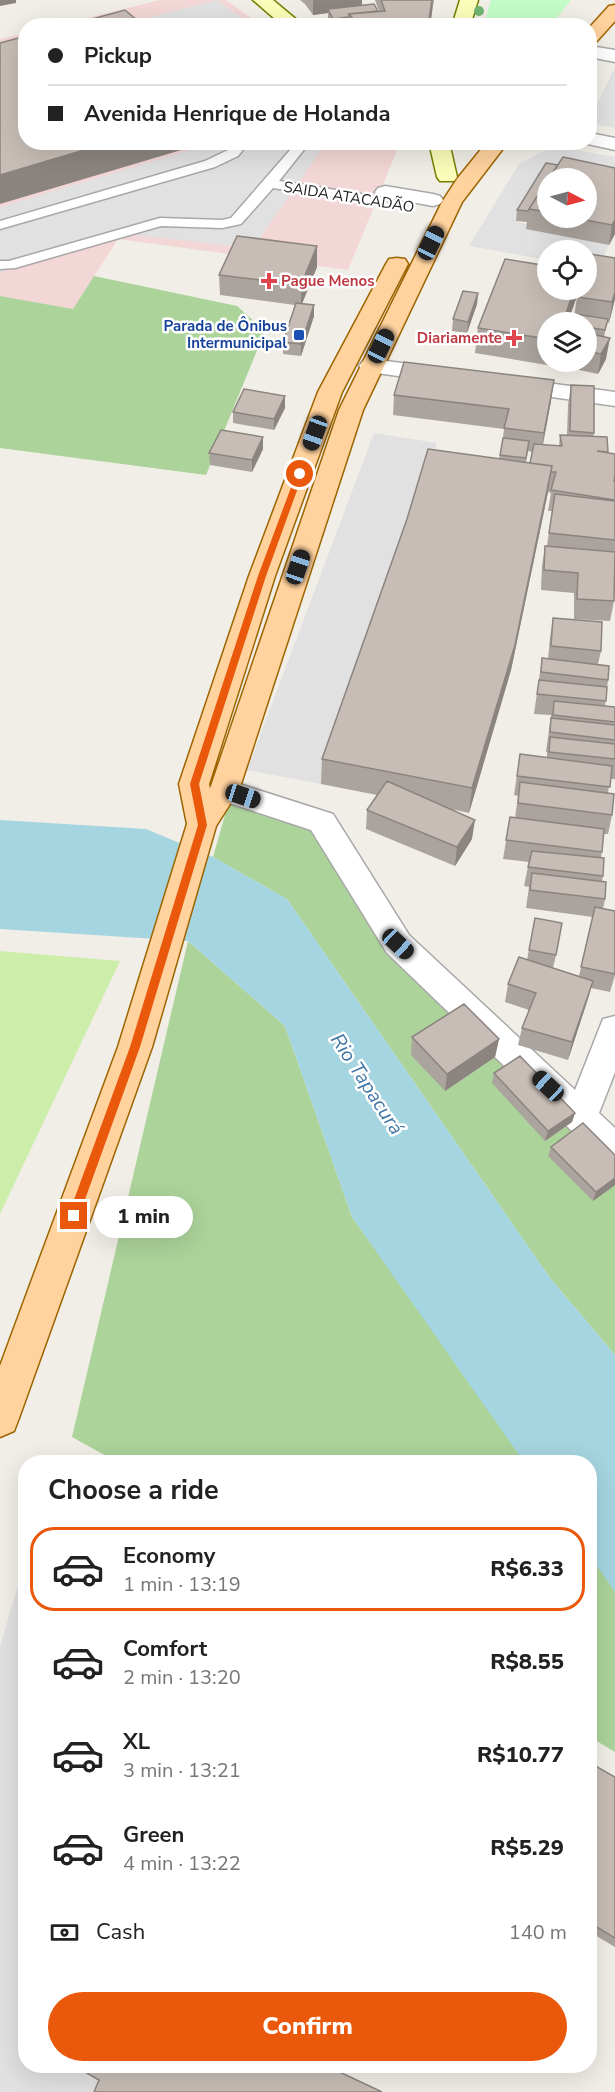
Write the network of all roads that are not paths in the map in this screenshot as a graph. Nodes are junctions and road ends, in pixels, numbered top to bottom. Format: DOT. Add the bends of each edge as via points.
graph roads {
  1 [pos="262,0"];
  2 [pos="469,0"];
  3 [pos="604,0"];
  4 [pos="615,9"];
  5 [pos="285,18"];
  6 [pos="463,18"];
  7 [pos="588,18"];
  8 [pos="597,30"];
  9 [pos="597,53"];
  10 [pos="615,56"];
  11 [pos="597,140"];
  12 [pos="615,144"];
  13 [pos="236,150"];
  14 [pos="298,150"];
  15 [pos="441,150"];
  16 [pos="470,150"];
  17 [pos="491,150"];
  18 [pos="447,177"];
  19 [pos="274,180"];
  20 [pos="383,197"];
  21 [pos="431,205"];
  22 [pos="0,225"];
  23 [pos="0,265"];
  24 [pos="371,366"];
  25 [pos="465,379"];
  26 [pos="488,382"];
  27 [pos="615,399"];
  28 [pos="224,790"];
  29 [pos="202,825"];
  30 [pos="615,1029"];
  31 [pos="581,1117"];
  32 [pos="615,1150"];
  33 [pos="0,1418"];
  1 -- 5 [label="main road"];
  2 -- 6 [label="main road"];
  3 -- 7 [label="main road"];
  4 -- 8 [label="main road"];
  9 -- 10 [label="street"];
  11 -- 12 [label="street"];
  13 -- 22 [label="lane" via="210,164"];
  14 -- 19 [label="lane"];
  15 -- 18 [label="main road"];
  16 -- 18 [label="main road"];
  17 -- 24 [label="main road" via="452,202"];
  18 -- 21 [label="main road"];
  19 -- 20 [label="lane, SAIDA ATACADÃO"];
  19 -- 23 [label="lane" via="230,224 160,222"];
  20 -- 21 [label="street, SAIDA ATACADÃO"];
  21 -- 29 [label="main road" via="330,392 262,576 194,784"];
  24 -- 25 [label="street"];
  24 -- 28 [label="main road" via="351,410"];
  26 -- 27 [label="street"];
  28 -- 29 [label="main road"];
  28 -- 31 [label="street" via="322,822 398,944"];
  29 -- 33 [label="main road" via="135,1047"];
  30 -- 31 [label="street"];
  31 -- 32 [label="street"];
}
